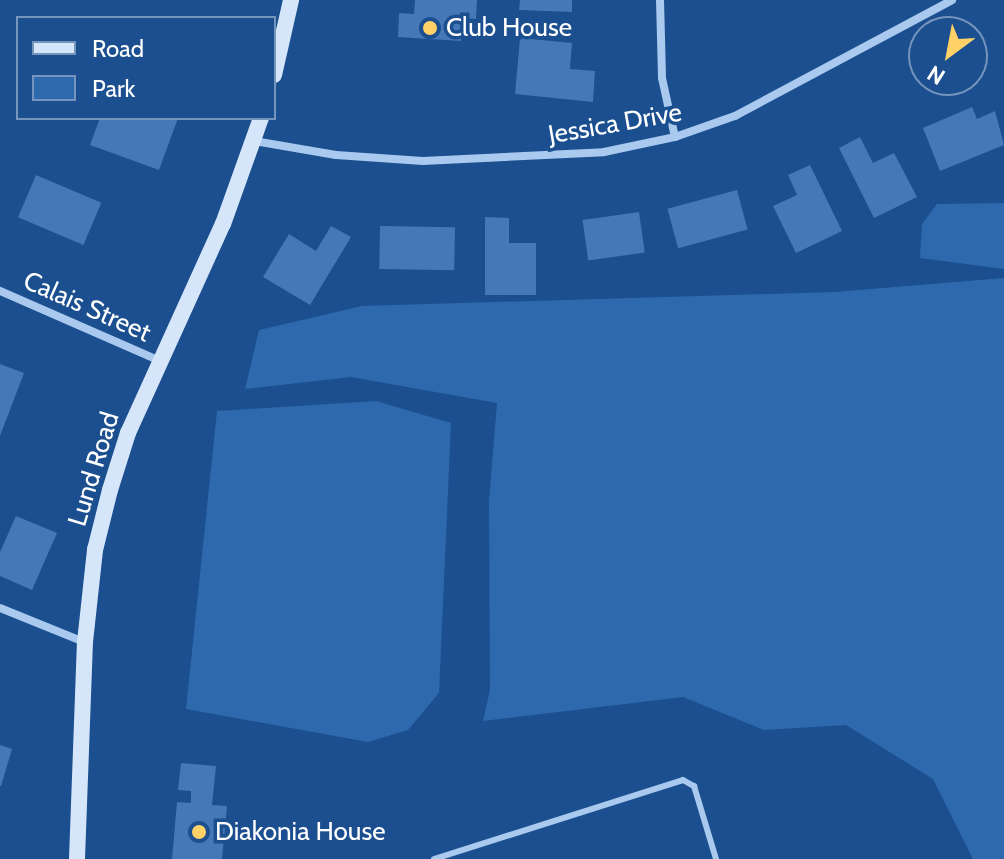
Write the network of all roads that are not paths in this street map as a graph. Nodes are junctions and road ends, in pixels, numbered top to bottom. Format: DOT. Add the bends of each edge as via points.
graph roads {
  1 [pos="291,0"];
  2 [pos="660,0"];
  3 [pos="952,0"];
  4 [pos="276,66"];
  5 [pos="260,120"];
  6 [pos="675,137"];
  7 [pos="254,141"];
  8 [pos="0,291"];
  9 [pos="158,360"];
  10 [pos="0,608"];
  11 [pos="85,642"];
  12 [pos="77,859"];
  13 [pos="434,859"];
  14 [pos="716,859"];
  1 -- 4 [label="street"];
  2 -- 6 [label="street" via="662,78"];
  3 -- 6 [label="street, Jessica Drive" via="769,100"];
  5 -- 7 [label="street, Lund Road"];
  6 -- 7 [label="street, Jessica Drive" via="545,158 423,161 336,155"];
  7 -- 9 [label="street, Lund Road" via="223,224"];
  8 -- 9 [label="street, Calais Street"];
  9 -- 11 [label="street, Lund Road" via="110,490 95,550"];
  10 -- 11 [label="street"];
  11 -- 12 [label="street, Lund Road"];
  13 -- 14 [label="lane" via="683,780 694,786"];
}
